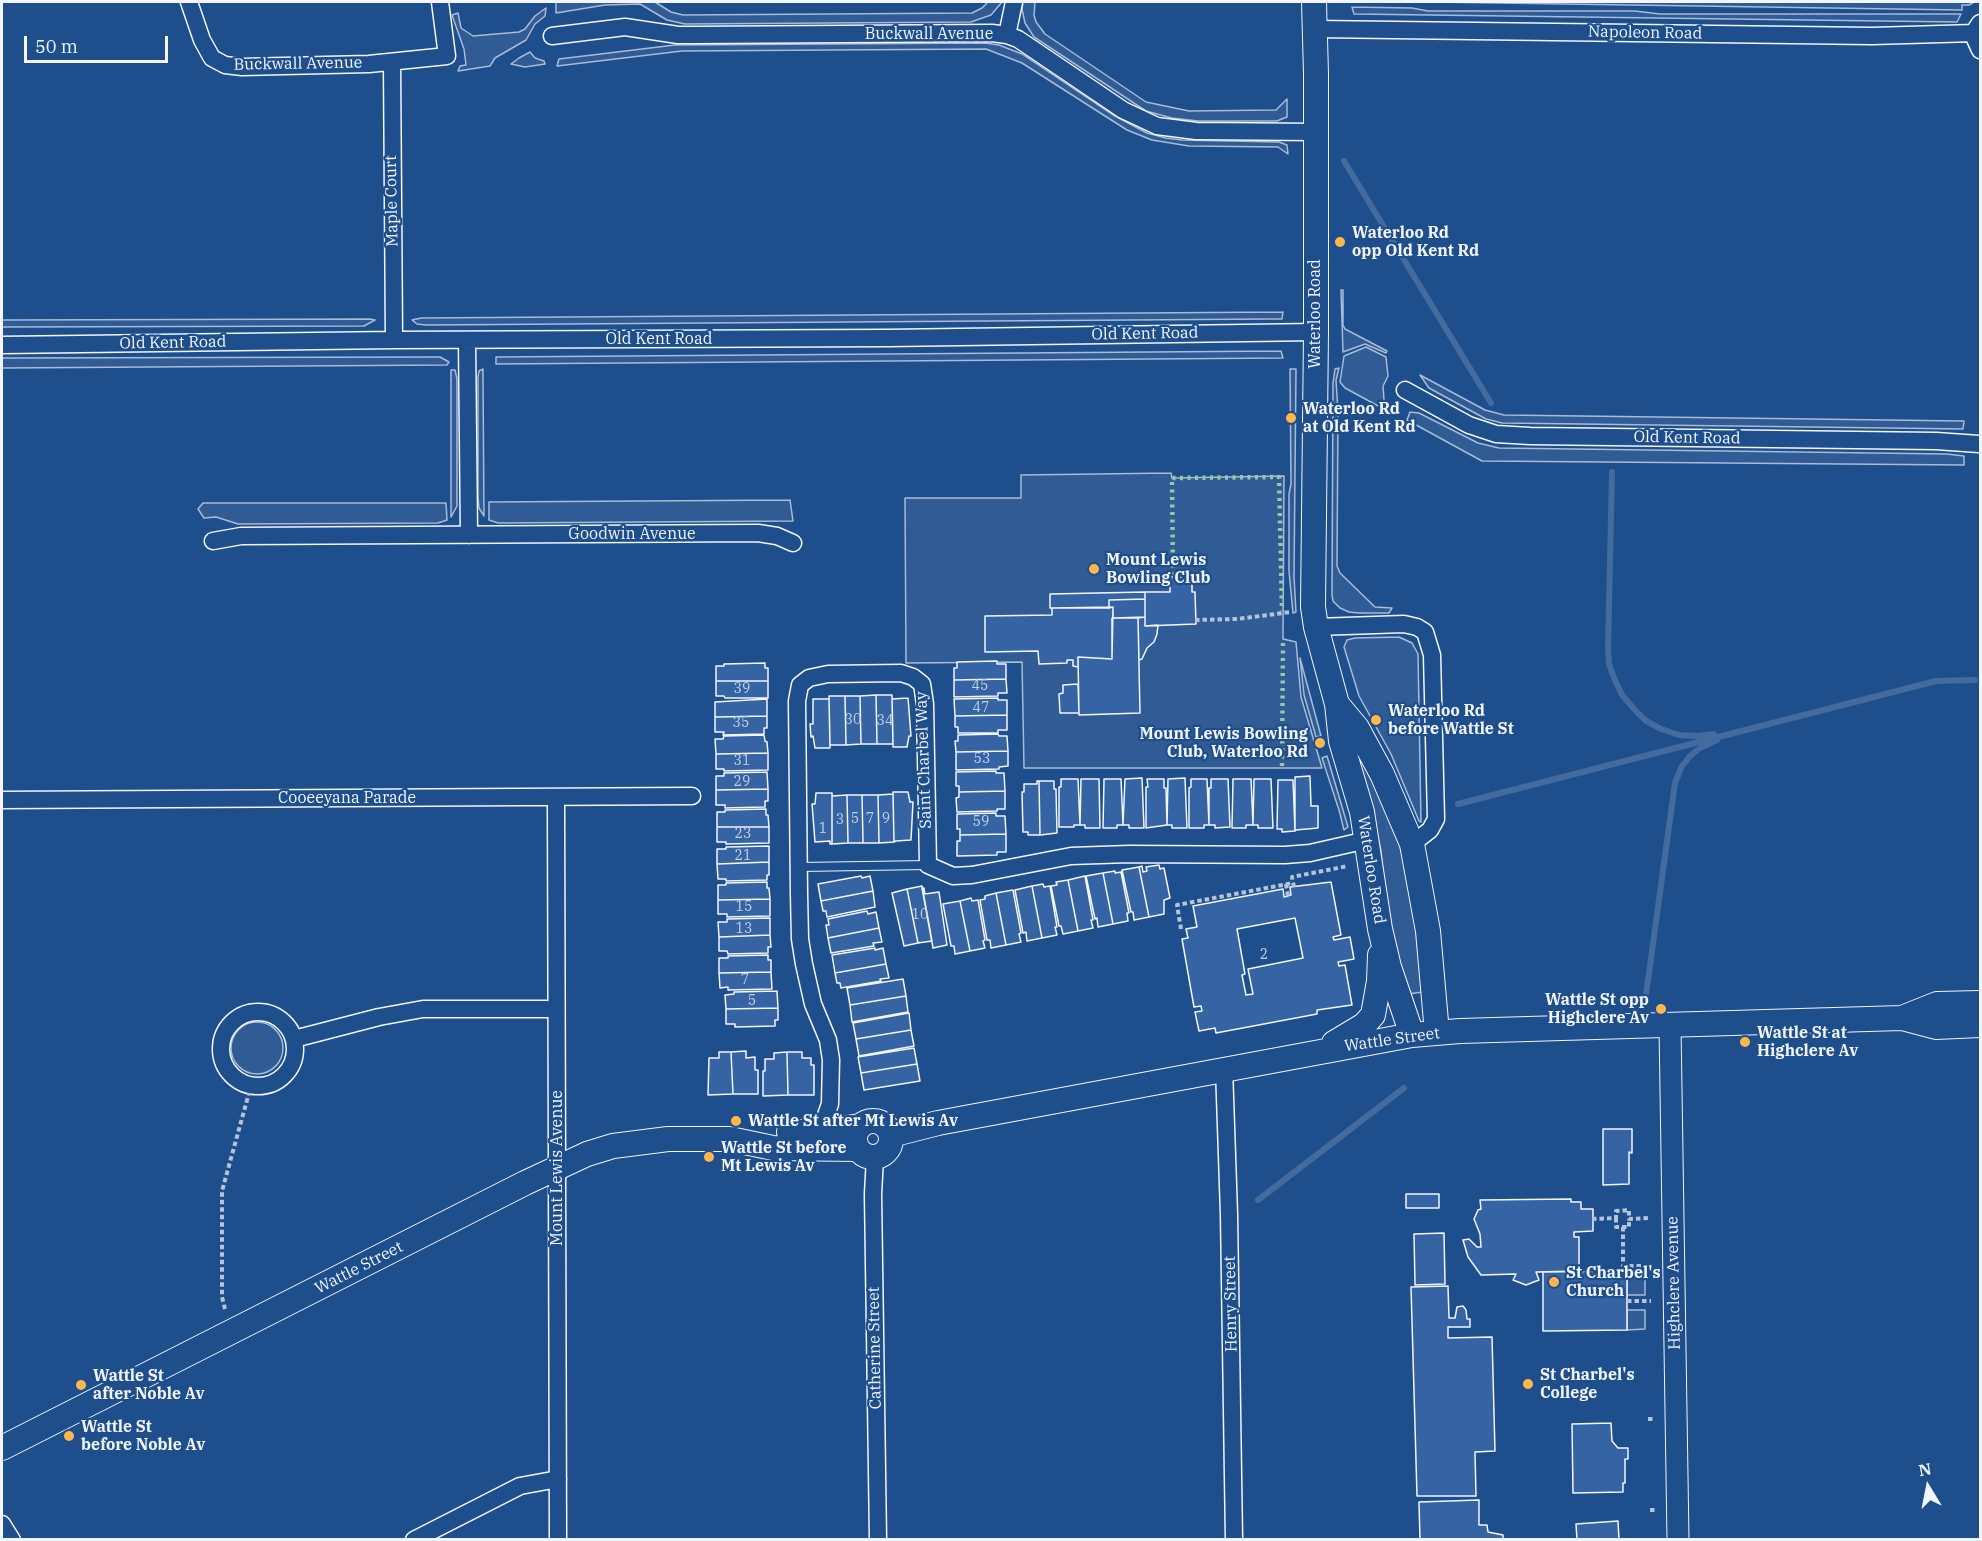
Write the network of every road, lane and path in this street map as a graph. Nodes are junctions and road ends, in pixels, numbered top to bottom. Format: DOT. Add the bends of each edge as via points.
graph roads {
  1 [pos="189,2"];
  2 [pos="440,2"];
  3 [pos="1014,2"];
  4 [pos="1314,2"];
  5 [pos="1315,29"];
  6 [pos="1007,35"];
  7 [pos="1978,35"];
  8 [pos="552,36"];
  9 [pos="392,62"];
  10 [pos="1316,132"];
  11 [pos="1316,332"];
  12 [pos="394,340"];
  13 [pos="467,340"];
  14 [pos="2,345"];
  15 [pos="1405,390"];
  16 [pos="1980,444"];
  17 [pos="469,535"];
  18 [pos="213,541"];
  19 [pos="793,543"];
  20 [pos="1291,612"];
  21 [pos="1195,620"];
  22 [pos="1316,627"];
  23 [pos="1337,704"];
  24 [pos="692,796"];
  25 [pos="556,797"];
  26 [pos="2,800"];
  27 [pos="1367,840"];
  28 [pos="1412,844"];
  29 [pos="928,865"];
  30 [pos="1348,866"];
  31 [pos="799,867"];
  32 [pos="1286,884"];
  33 [pos="1288,896"];
  34 [pos="1181,929"];
  35 [pos="1380,929"];
  36 [pos="1980,1003"];
  37 [pos="556,1009"];
  38 [pos="1980,1012"];
  39 [pos="1902,1018"];
  40 [pos="1980,1025"];
  41 [pos="1670,1026"];
  42 [pos="1437,1033"];
  43 [pos="1412,1035"];
  44 [pos="294,1039"];
  45 [pos="1311,1053"];
  46 [pos="1224,1068"];
  47 [pos="247,1084"];
  48 [pos="820,1132"];
  49 [pos="891,1135"];
  50 [pos="730,1139"];
  51 [pos="864,1144"];
  52 [pos="557,1168"];
  53 [pos="1616,1218"];
  54 [pos="1649,1218"];
  55 [pos="1592,1219"];
  56 [pos="1629,1219"];
  57 [pos="1623,1227"];
  58 [pos="1651,1266"];
  59 [pos="1627,1301"];
  60 [pos="1652,1301"];
  61 [pos="225,1309"];
  62 [pos="1648,1419"];
  63 [pos="1654,1419"];
  64 [pos="2,1448"];
  65 [pos="558,1479"];
  66 [pos="1650,1510"];
  67 [pos="1656,1510"];
  68 [pos="2,1524"];
  69 [pos="12,1539"];
  70 [pos="414,1539"];
  71 [pos="558,1539"];
  72 [pos="878,1539"];
  73 [pos="1234,1539"];
  74 [pos="1678,1539"];
  1 -- 9 [label="street, Buckwall Avenue" via="205,48 212,58 225,65"];
  2 -- 9 [label="street, Buckwall Avenue" via="447,56"];
  3 -- 6 [label="street"];
  4 -- 5 [label="main road, Waterloo Road"];
  5 -- 7 [label="street, Napoleon Road"];
  5 -- 10 [label="main road, Waterloo Road"];
  6 -- 8 [label="street, Buckwall Avenue" via="678,35 625,27"];
  6 -- 10 [label="street, Buckwall Avenue" via="1123,110 1157,126 1196,131"];
  9 -- 12 [label="street, Maple Court"];
  10 -- 11 [label="main road, Waterloo Road"];
  11 -- 13 [label="street, Old Kent Road"];
  11 -- 22 [label="main road, Waterloo Road" via="1312,590"];
  12 -- 13 [label="street, Old Kent Road"];
  12 -- 14 [label="street, Old Kent Road"];
  13 -- 17 [label="street"];
  15 -- 16 [label="street, Old Kent Road" via="1469,425 1496,434"];
  17 -- 18 [label="street, Goodwin Avenue" via="241,536"];
  17 -- 19 [label="street, Goodwin Avenue" via="758,533"];
  20 -- 21 [label="path"];
  22 -- 23 [label="main road, Waterloo Road"];
  22 -- 28 [label="street" via="1404,624 1425,632 1430,643 1436,819 1430,830"];
  23 -- 27 [label="main road, Waterloo Road" via="1341,741"];
  23 -- 28 [label="main road, Waterloo Road" via="1357,728 1382,774"];
  24 -- 25 [label="street, Cooeeyana Parade"];
  25 -- 26 [label="street, Cooeeyana Parade"];
  25 -- 37 [label="street, Mount Lewis Avenue"];
  27 -- 29 [label="street" via="1310,854 1071,856 960,876"];
  27 -- 35 [label="main road, Waterloo Road"];
  28 -- 42 [label="main road, Waterloo Road" via="1428,931"];
  29 -- 31 [label="lane"];
  29 -- 31 [label="street, Saint Charbel Way" via="922,684 901,673 828,674 809,678 798,691"];
  30 -- 32 [label="path" via="1292,877 1293,885"];
  31 -- 48 [label="street, Saint Charbel Way" via="804,964 831,1060 830,1104"];
  32 -- 33 [label="path"];
  32 -- 34 [label="path" via="1177,905"];
  35 -- 43 [label="main road, Waterloo Road"];
  35 -- 45 [label="main road" via="1379,981 1372,1015 1351,1034"];
  36 -- 39 [label="main road, Wattle Street" via="1937,1004"];
  37 -- 44 [label="street" via="412,1010"];
  37 -- 52 [label="street, Mount Lewis Avenue"];
  38 -- 39 [label="street, Wattle Street"];
  39 -- 40 [label="main road, Wattle Street" via="1936,1027"];
  39 -- 41 [label="main road, Wattle Street"];
  41 -- 42 [label="main road, Wattle Street"];
  41 -- 74 [label="street, Highclere Avenue"];
  42 -- 43 [label="main road, Wattle Street"];
  43 -- 45 [label="main road, Wattle Street"];
  44 -- 47 [label="street" via="294,1057 286,1073 271,1083"];
  44 -- 47 [label="street" via="286,1024 270,1014 252,1012 236,1020 225,1034 222,1052 231,1074"];
  45 -- 46 [label="main road, Wattle Street"];
  46 -- 49 [label="main road, Wattle Street"];
  46 -- 73 [label="street, Henry Street"];
  47 -- 61 [label="path" via="249,1093 222,1191"];
  48 -- 50 [label="main road, Wattle Street" via="763,1132"];
  48 -- 51 [label="main road, Wattle Street"];
  49 -- 51 [label="main road" via="889,1147 880,1156"];
  49 -- 51 [label="main road" via="884,1124 866,1122"];
  50 -- 51 [label="main road, Wattle Street" via="773,1148"];
  50 -- 52 [label="main road, Wattle Street" via="668,1139 614,1146"];
  51 -- 72 [label="street, Catherine Street" via="873,1194"];
  52 -- 64 [label="main road, Wattle Street"];
  52 -- 65 [label="street, Mount Lewis Avenue"];
  53 -- 55 [label="path"];
  53 -- 56 [label="path" via="1616,1211 1629,1210"];
  53 -- 57 [label="path" via="1616,1227"];
  54 -- 56 [label="path"];
  56 -- 57 [label="path" via="1629,1227"];
  57 -- 58 [label="path" via="1623,1266"];
  59 -- 60 [label="path"];
  62 -- 63 [label="path"];
  65 -- 70 [label="street" via="514,1489"];
  65 -- 71 [label="street, Mount Lewis Avenue"];
  66 -- 67 [label="path"];
  68 -- 69 [label="street"];
}
